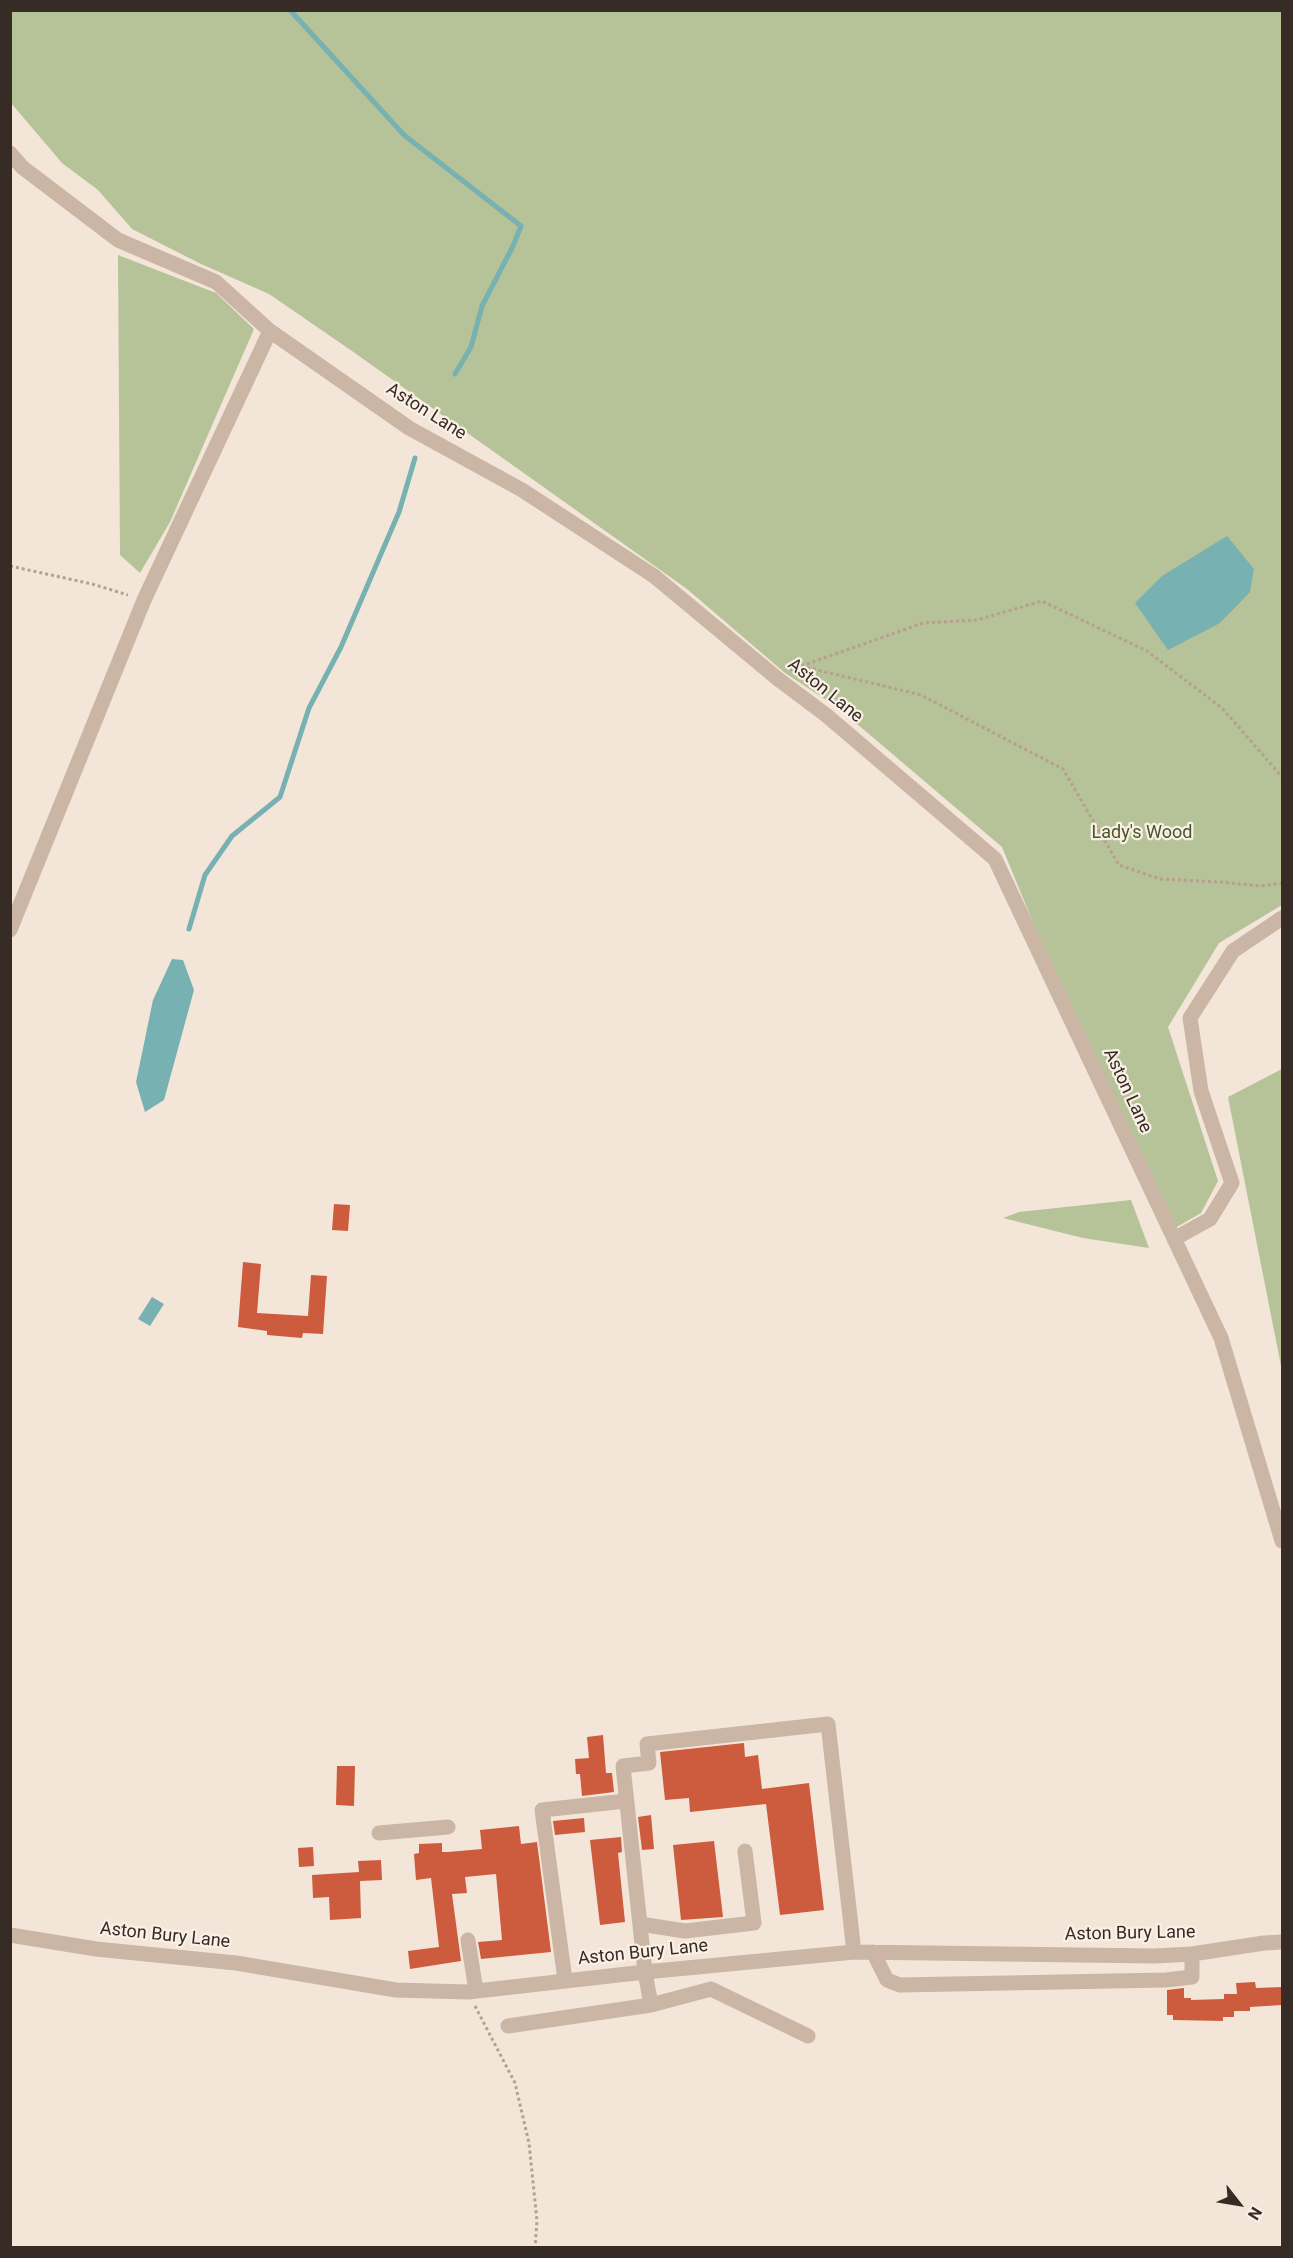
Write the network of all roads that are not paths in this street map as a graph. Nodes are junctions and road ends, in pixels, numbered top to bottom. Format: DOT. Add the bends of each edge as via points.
graph roads {
  1 [pos="10,153"];
  2 [pos="270,331"];
  3 [pos="1282,918"];
  4 [pos="10,930"];
  5 [pos="1174,1239"];
  6 [pos="1282,1541"];
  7 [pos="626,1801"];
  8 [pos="448,1827"];
  9 [pos="379,1833"];
  10 [pos="745,1851"];
  11 [pos="640,1924"];
  12 [pos="10,1935"];
  13 [pos="468,1940"];
  14 [pos="1282,1942"];
  15 [pos="854,1952"];
  16 [pos="873,1952"];
  17 [pos="1192,1954"];
  18 [pos="645,1972"];
  19 [pos="565,1980"];
  20 [pos="472,1992"];
  21 [pos="651,2005"];
  22 [pos="508,2026"];
  23 [pos="808,2036"];
  1 -- 2 [label="street, Aston Lane" via="22,167 117,240 216,282"];
  2 -- 4 [label="street" via="144,600"];
  2 -- 5 [label="street, Aston Lane" via="409,428 522,490 654,576 995,859"];
  3 -- 5 [label="street" via="1233,951 1190,1018 1201,1091 1232,1183 1210,1219"];
  5 -- 6 [label="street, Aston Lane" via="1221,1338"];
  7 -- 11 [label="street"];
  7 -- 15 [label="street" via="623,1766 649,1763 647,1744 828,1724"];
  7 -- 19 [label="street" via="542,1810"];
  8 -- 9 [label="street"];
  10 -- 11 [label="street" via="754,1923 685,1931"];
  11 -- 18 [label="street"];
  12 -- 20 [label="street, Aston Bury Lane" via="96,1949 236,1963 396,1990"];
  13 -- 20 [label="street"];
  14 -- 17 [label="street, Aston Bury Lane"];
  15 -- 16 [label="street, Aston Bury Lane"];
  15 -- 18 [label="street, Aston Bury Lane"];
  16 -- 17 [label="street, Aston Bury Lane"];
  16 -- 17 [label="street" via="887,1980 900,1985 1166,1980 1192,1977"];
  18 -- 19 [label="street, Aston Bury Lane"];
  18 -- 21 [label="street"];
  19 -- 20 [label="street, Aston Bury Lane"];
  21 -- 22 [label="street"];
  21 -- 23 [label="street" via="711,1989"];
}
